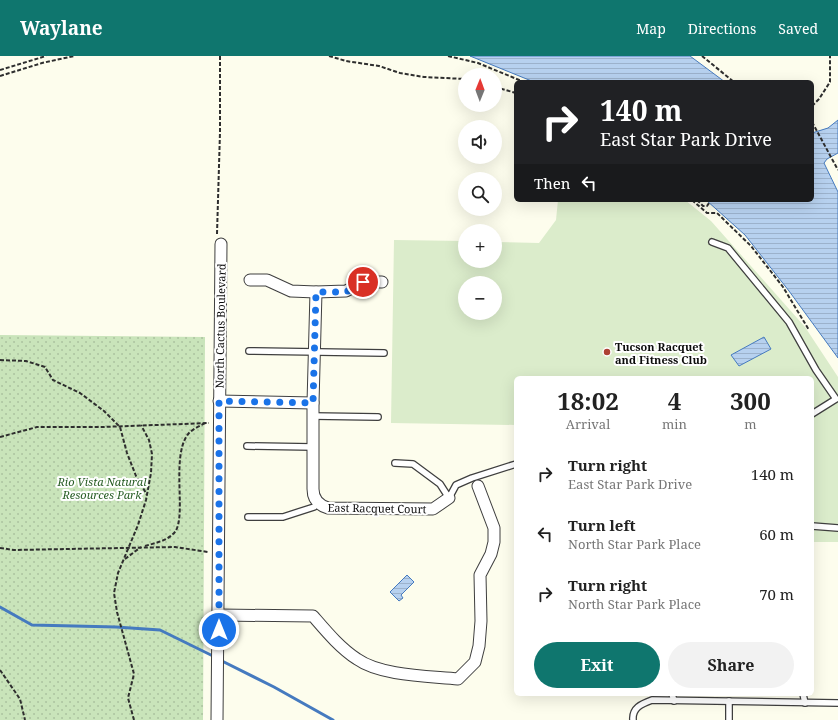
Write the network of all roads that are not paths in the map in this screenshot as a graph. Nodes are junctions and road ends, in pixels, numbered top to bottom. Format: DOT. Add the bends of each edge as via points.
graph roads {
  1 [pos="712,242"];
  2 [pos="222,244"];
  3 [pos="250,280"];
  4 [pos="382,282"];
  5 [pos="316,292"];
  6 [pos="249,352"];
  7 [pos="314,352"];
  8 [pos="384,353"];
  9 [pos="219,401"];
  10 [pos="313,403"];
  11 [pos="814,413"];
  12 [pos="313,416"];
  13 [pos="378,417"];
  14 [pos="247,446"];
  15 [pos="313,447"];
  16 [pos="395,463"];
  17 [pos="514,465"];
  18 [pos="478,486"];
  19 [pos="449,498"];
  20 [pos="316,505"];
  21 [pos="248,517"];
  22 [pos="814,526"];
  23 [pos="838,528"];
  24 [pos="219,615"];
  25 [pos="673,696"];
  26 [pos="803,696"];
  27 [pos="674,701"];
  28 [pos="729,702"];
  29 [pos="805,703"];
  30 [pos="838,703"];
  31 [pos="217,720"];
  32 [pos="633,720"];
  33 [pos="729,720"];
  1 -- 11 [label="lane" via="728,248 789,322 836,399"];
  2 -- 9 [label="street, North Cactus Boulevard"];
  3 -- 5 [label="street" via="267,280 291,290"];
  4 -- 5 [label="street" via="363,282 346,292"];
  5 -- 7 [label="street"];
  6 -- 7 [label="lane"];
  7 -- 8 [label="lane"];
  7 -- 10 [label="street"];
  9 -- 10 [label="street"];
  9 -- 24 [label="street, North Cactus Boulevard"];
  10 -- 12 [label="street"];
  12 -- 13 [label="lane"];
  12 -- 15 [label="street"];
  14 -- 15 [label="lane"];
  15 -- 20 [label="street, East Racquet Court" via="313,496"];
  16 -- 19 [label="lane" via="413,464 440,484"];
  17 -- 19 [label="lane" via="456,484"];
  18 -- 24 [label="street" via="494,528 494,542 480,575 481,621 478,651 475,662 458,679 381,670 357,660 313,616"];
  19 -- 20 [label="street, East Racquet Court" via="433,509 328,508"];
  20 -- 21 [label="lane" via="283,517"];
  22 -- 23 [label="lane"];
  24 -- 31 [label="street, North Cactus Boulevard"];
  25 -- 27 [label="lane"];
  26 -- 29 [label="lane"];
  27 -- 28 [label="lane"];
  27 -- 32 [label="lane" via="652,700 640,704 633,714"];
  28 -- 29 [label="lane"];
  28 -- 33 [label="lane"];
  29 -- 30 [label="lane"];
}
